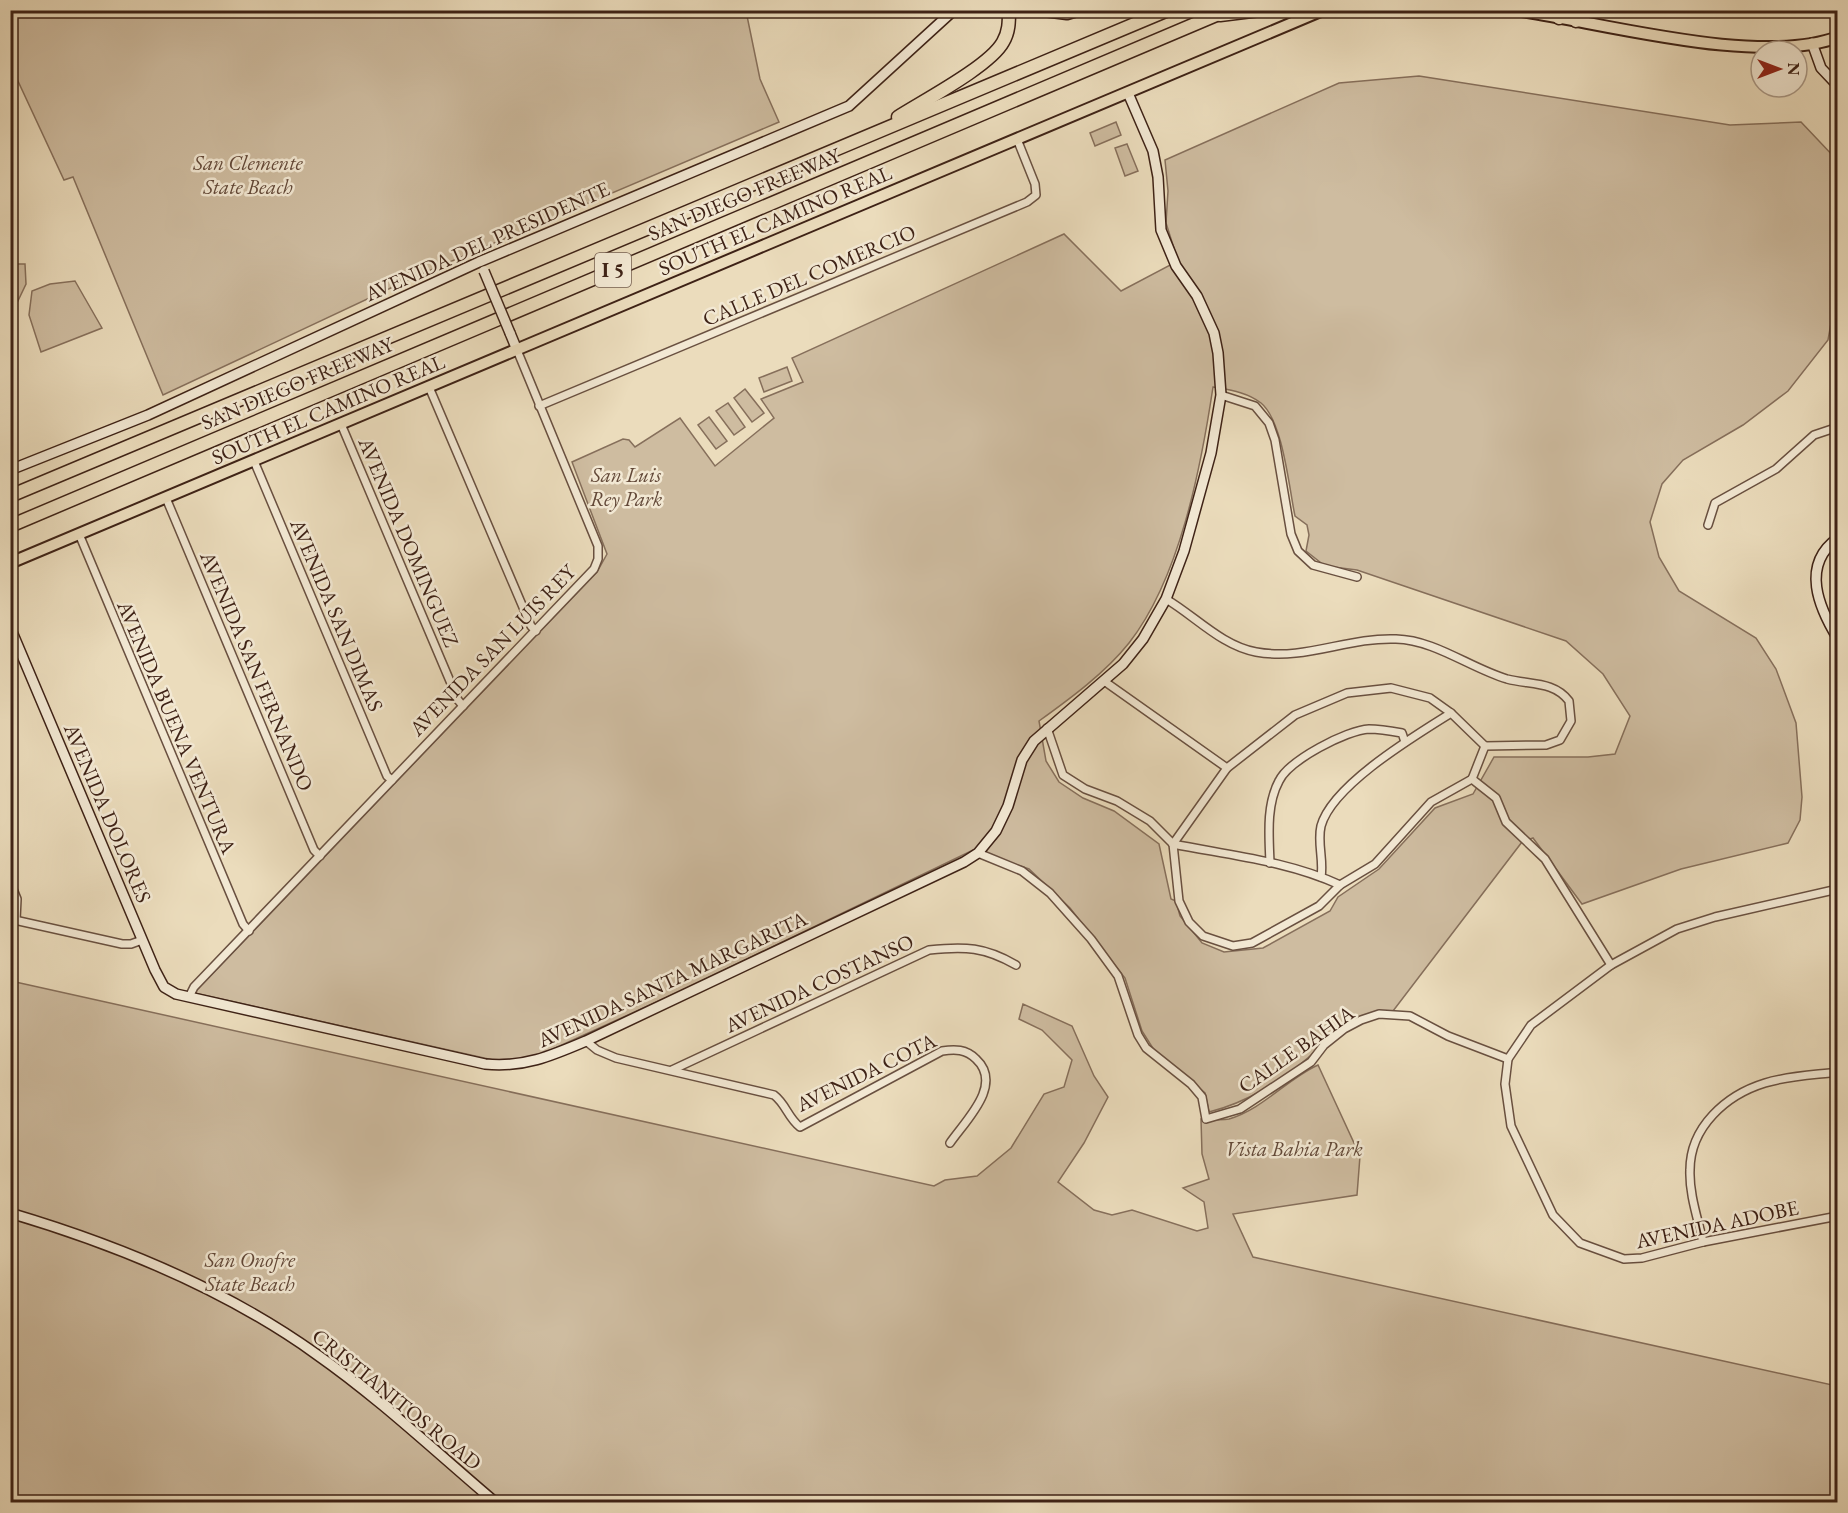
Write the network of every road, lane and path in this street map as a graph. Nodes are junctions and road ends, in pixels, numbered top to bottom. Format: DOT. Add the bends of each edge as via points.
graph roads {
  1 [pos="954,10"];
  2 [pos="1010,10"];
  3 [pos="1044,10"];
  4 [pos="1077,10"];
  5 [pos="1168,10"];
  6 [pos="1260,10"];
  7 [pos="1323,10"];
  8 [pos="1515,10"];
  9 [pos="1222,13"];
  10 [pos="1560,14"];
  11 [pos="1577,16"];
  12 [pos="1838,37"];
  13 [pos="1812,43"];
  14 [pos="1838,86"];
  15 [pos="1128,93"];
  16 [pos="869,135"];
  17 [pos="1017,140"];
  18 [pos="482,267"];
  19 [pos="516,350"];
  20 [pos="429,387"];
  21 [pos="1221,395"];
  22 [pos="539,406"];
  23 [pos="341,424"];
  24 [pos="1838,427"];
  25 [pos="254,461"];
  26 [pos="10,470"];
  27 [pos="10,496"];
  28 [pos="166,498"];
  29 [pos="1708,525"];
  30 [pos="10,526"];
  31 [pos="79,534"];
  32 [pos="1838,538"];
  33 [pos="10,563"];
  34 [pos="1357,577"];
  35 [pos="1166,599"];
  36 [pos="10,627"];
  37 [pos="536,631"];
  38 [pos="1838,639"];
  39 [pos="1104,681"];
  40 [pos="463,706"];
  41 [pos="1451,713"];
  42 [pos="1047,728"];
  43 [pos="1406,742"];
  44 [pos="1485,746"];
  45 [pos="1227,768"];
  46 [pos="1472,779"];
  47 [pos="392,780"];
  48 [pos="1173,844"];
  49 [pos="978,853"];
  50 [pos="320,856"];
  51 [pos="1270,863"];
  52 [pos="1321,877"];
  53 [pos="10,882"];
  54 [pos="1340,885"];
  55 [pos="1838,889"];
  56 [pos="13,920"];
  57 [pos="249,931"];
  58 [pos="142,940"];
  59 [pos="1016,965"];
  60 [pos="1611,965"];
  61 [pos="189,997"];
  62 [pos="586,1041"];
  63 [pos="1508,1059"];
  64 [pos="672,1070"];
  65 [pos="1838,1072"];
  66 [pos="950,1143"];
  67 [pos="10,1213"];
  68 [pos="1838,1216"];
  69 [pos="1703,1242"];
  70 [pos="495,1503"];
  1 -- 18 [label="street, AVENIDA DEL PRESIDENTE" via="849,106"];
  2 -- 16 [label="highway" via="1010,26 1003,44 980,64"];
  3 -- 4 [label="highway"];
  5 -- 16 [label="highway, SAN DIEGO FREEWAY / I 5"];
  6 -- 9 [label="highway, SAN DIEGO FREEWAY"];
  7 -- 15 [label="main road, SOUTH EL CAMINO REAL"];
  8 -- 10 [label="main road"];
  9 -- 30 [label="highway, SAN DIEGO FREEWAY / I 5"];
  10 -- 11 [label="main road"];
  11 -- 13 [label="main road" via="1701,42 1754,46"];
  12 -- 13 [label="main road"];
  13 -- 14 [label="street" via="1821,68"];
  15 -- 17 [label="main road, SOUTH EL CAMINO REAL"];
  15 -- 21 [label="street, AVENIDA SANTA MARGARITA" via="1153,151 1161,230 1176,266 1197,296 1214,333"];
  16 -- 27 [label="highway, SAN DIEGO FREEWAY / I 5"];
  17 -- 19 [label="main road, SOUTH EL CAMINO REAL"];
  17 -- 22 [label="street, CALLE DEL COMERCIO" via="1035,184 1036,195 1027,202"];
  18 -- 19 [label="street, AVENIDA SAN LUIS REY, bridge"];
  18 -- 26 [label="street, AVENIDA DEL PRESIDENTE" via="148,415"];
  19 -- 20 [label="main road, SOUTH EL CAMINO REAL"];
  19 -- 22 [label="street, AVENIDA SAN LUIS REY"];
  20 -- 23 [label="main road, SOUTH EL CAMINO REAL"];
  20 -- 37 [label="street"];
  21 -- 34 [label="street" via="1255,406 1269,423 1298,552 1313,565"];
  21 -- 35 [label="street, AVENIDA SANTA MARGARITA" via="1211,453 1184,551"];
  22 -- 37 [label="street, AVENIDA SAN LUIS REY" via="598,546 598,559 594,569"];
  23 -- 25 [label="main road, SOUTH EL CAMINO REAL"];
  23 -- 40 [label="street, AVENIDA DOMINGUEZ"];
  24 -- 29 [label="street" via="1814,435 1776,469 1715,503"];
  25 -- 28 [label="main road, SOUTH EL CAMINO REAL"];
  25 -- 47 [label="street, AVENIDA SAN DIMAS" via="387,776"];
  28 -- 31 [label="main road, SOUTH EL CAMINO REAL"];
  28 -- 50 [label="street, AVENIDA SAN FERNANDO" via="314,850"];
  31 -- 33 [label="main road, SOUTH EL CAMINO REAL"];
  31 -- 57 [label="street, AVENIDA BUENA VENTURA" via="238,913"];
  32 -- 38 [label="street" via="1823,554 1815,586 1824,616"];
  35 -- 39 [label="street, AVENIDA SANTA MARGARITA" via="1143,639"];
  35 -- 44 [label="street" via="1216,634 1253,652 1280,656 1308,654 1365,639 1398,639 1429,646 1509,679 1556,688 1569,701 1571,722 1560,740 1546,745"];
  36 -- 58 [label="street, AVENIDA DOLORES"];
  37 -- 40 [label="street, AVENIDA SAN LUIS REY"];
  39 -- 42 [label="street, AVENIDA SANTA MARGARITA"];
  39 -- 45 [label="street"];
  40 -- 47 [label="street, AVENIDA SAN LUIS REY"];
  41 -- 43 [label="street"];
  41 -- 44 [label="street"];
  41 -- 45 [label="street" via="1430,698 1391,688 1347,693 1294,715"];
  42 -- 48 [label="street" via="1063,775 1150,821"];
  42 -- 49 [label="street, AVENIDA SANTA MARGARITA" via="1022,760 1008,806 996,831"];
  43 -- 51 [label="street" via="1402,733 1367,729 1314,750 1292,766 1279,780 1269,814"];
  43 -- 52 [label="street" via="1350,785 1334,804 1321,826"];
  44 -- 46 [label="street"];
  45 -- 48 [label="street"];
  46 -- 54 [label="street" via="1431,802 1375,864"];
  46 -- 60 [label="street" via="1496,798 1506,822 1545,859"];
  47 -- 50 [label="street, AVENIDA SAN LUIS REY"];
  48 -- 51 [label="street"];
  48 -- 54 [label="street" via="1179,901 1203,936 1225,945 1257,940 1319,906"];
  49 -- 62 [label="street, AVENIDA SANTA MARGARITA"];
  49 -- 63 [label="street, CALLE BAHIA" via="1022,871 1050,893 1091,939 1118,976 1146,1048 1202,1097 1206,1119 1240,1109 1311,1062 1344,1029 1379,1014 1410,1016 1448,1036"];
  50 -- 57 [label="street, AVENIDA SAN LUIS REY"];
  51 -- 52 [label="street"];
  52 -- 54 [label="street"];
  53 -- 56 [label="street" via="17,899"];
  55 -- 60 [label="street, AVENIDA ADOBE" via="1677,929"];
  56 -- 58 [label="street" via="122,944"];
  57 -- 61 [label="street, AVENIDA SAN LUIS REY" via="194,987"];
  58 -- 61 [label="street, AVENIDA DOLORES" via="164,987"];
  59 -- 64 [label="street, AVENIDA COSTANSO" via="992,951 951,947 929,950"];
  60 -- 63 [label="street, AVENIDA ADOBE" via="1531,1025"];
  61 -- 62 [label="street, AVENIDA SANTA MARGARITA" via="485,1064 528,1064"];
  62 -- 64 [label="street, AVENIDA COTA" via="616,1058"];
  63 -- 69 [label="street, AVENIDA ADOBE" via="1505,1084 1511,1125 1553,1215 1580,1243 1624,1259"];
  64 -- 66 [label="street, AVENIDA COTA" via="774,1095 800,1127 942,1051 956,1049 977,1060 987,1081 984,1094"];
  65 -- 69 [label="street" via="1756,1086 1716,1110 1704,1124 1693,1145 1689,1166"];
  67 -- 70 [label="street, CRISTIANITOS ROAD" via="153,1263 254,1315 315,1352"];
  68 -- 69 [label="street, AVENIDA ADOBE"];
}
